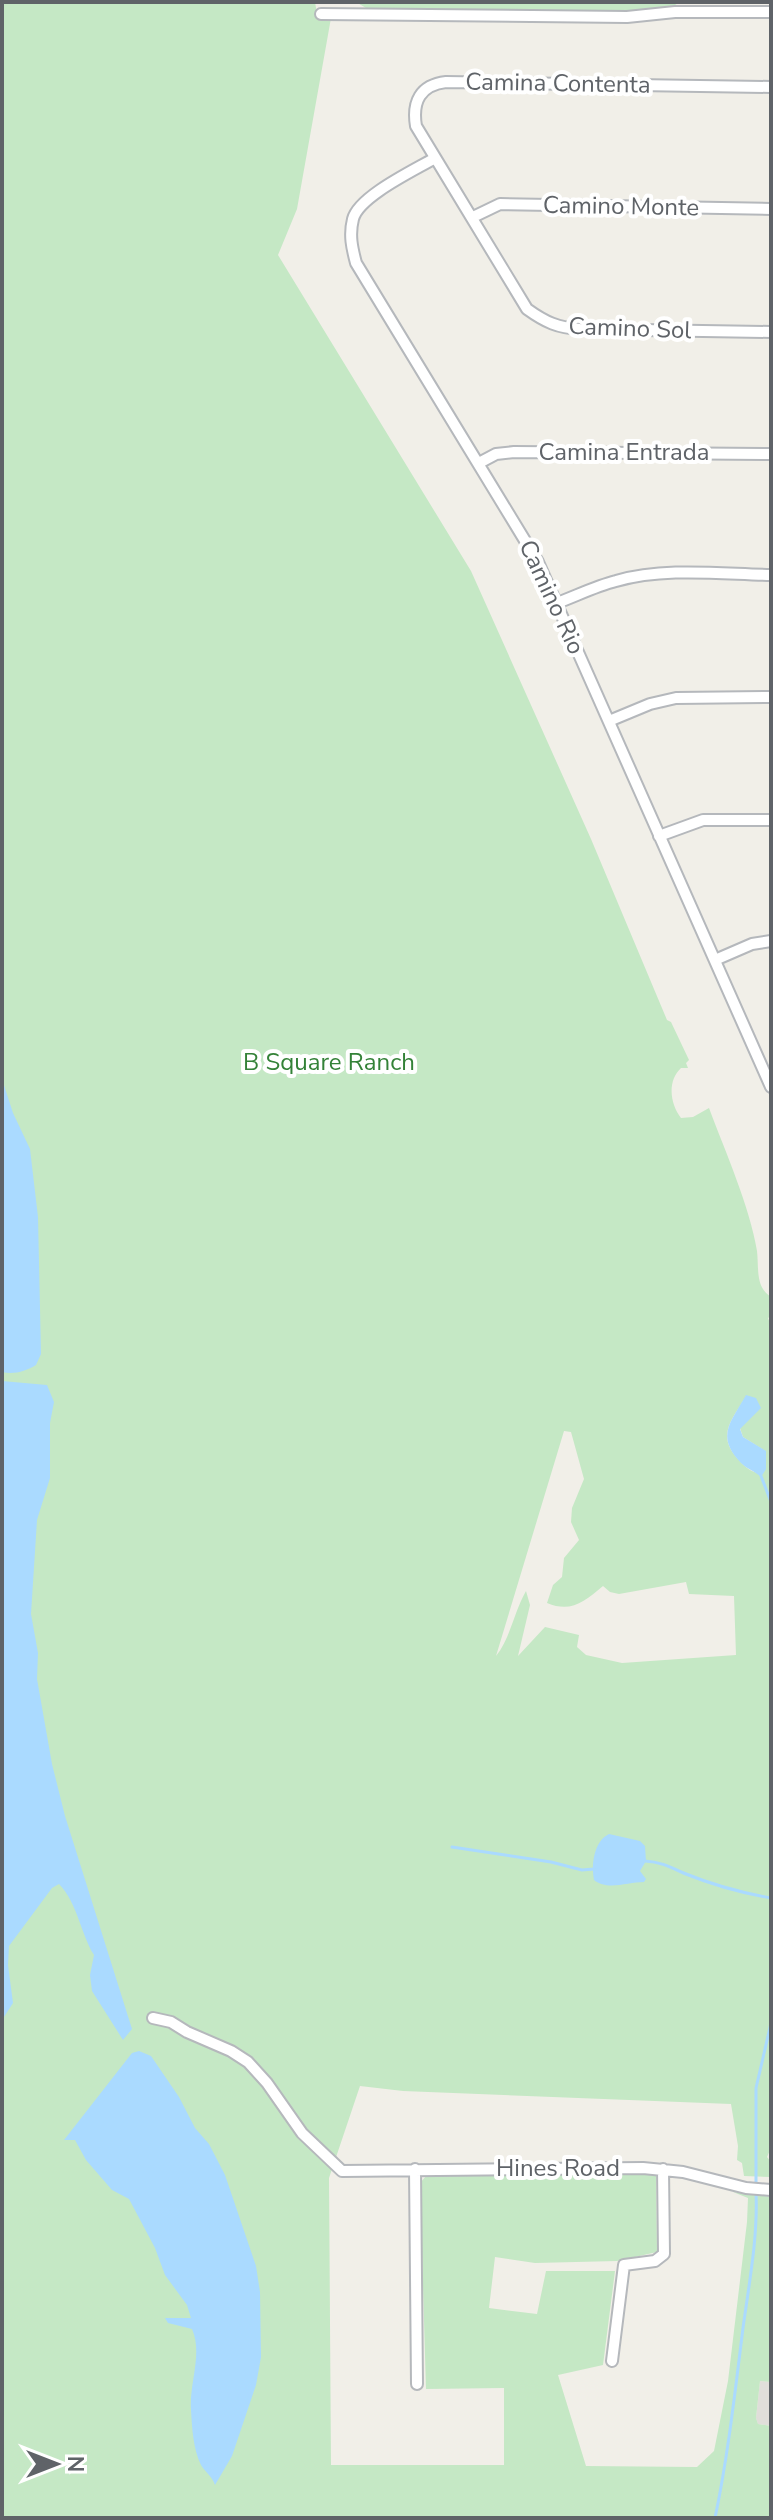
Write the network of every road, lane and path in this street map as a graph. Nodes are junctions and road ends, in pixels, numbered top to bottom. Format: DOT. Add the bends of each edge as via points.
graph roads {
  1 [pos="691,7"];
  2 [pos="771,12"];
  3 [pos="321,14"];
  4 [pos="771,87"];
  5 [pos="435,158"];
  6 [pos="771,209"];
  7 [pos="473,217"];
  8 [pos="771,332"];
  9 [pos="771,454"];
  10 [pos="479,463"];
  11 [pos="771,575"];
  12 [pos="557,603"];
  13 [pos="771,697"];
  14 [pos="609,721"];
  15 [pos="771,820"];
  16 [pos="659,836"];
  17 [pos="771,941"];
  18 [pos="715,960"];
  19 [pos="770,1082"];
  20 [pos="153,2018"];
  21 [pos="415,2169"];
  22 [pos="663,2169"];
  23 [pos="771,2190"];
  24 [pos="612,2361"];
  25 [pos="417,2384"];
  1 -- 2 [label="street"];
  1 -- 3 [label="street" via="627,17"];
  4 -- 5 [label="street, Camina Contenta" via="435,83 416,99 413,111"];
  5 -- 7 [label="street, Camino Sol"];
  5 -- 10 [label="street, Camino Rio" via="368,199 354,215 350,240 356,263"];
  6 -- 7 [label="street, Camino Monte" via="500,204"];
  7 -- 8 [label="street, Camino Sol" via="527,309 553,325"];
  9 -- 10 [label="street, Camina Entrada" via="514,452"];
  10 -- 12 [label="street, Camino Rio"];
  11 -- 12 [label="street" via="635,577"];
  12 -- 14 [label="street, Camino Rio"];
  13 -- 14 [label="street" via="676,698"];
  14 -- 16 [label="street, Camino Rio"];
  15 -- 16 [label="street" via="703,820"];
  16 -- 18 [label="street, Camino Rio"];
  17 -- 18 [label="street"];
  18 -- 19 [label="street, Camino Rio"];
  20 -- 21 [label="street, Hines Road" via="165,2019 248,2062 302,2133 342,2171"];
  21 -- 22 [label="street, Hines Road"];
  21 -- 25 [label="street"];
  22 -- 23 [label="street, Hines Road"];
  22 -- 24 [label="street" via="664,2254 655,2261 624,2265"];
}
